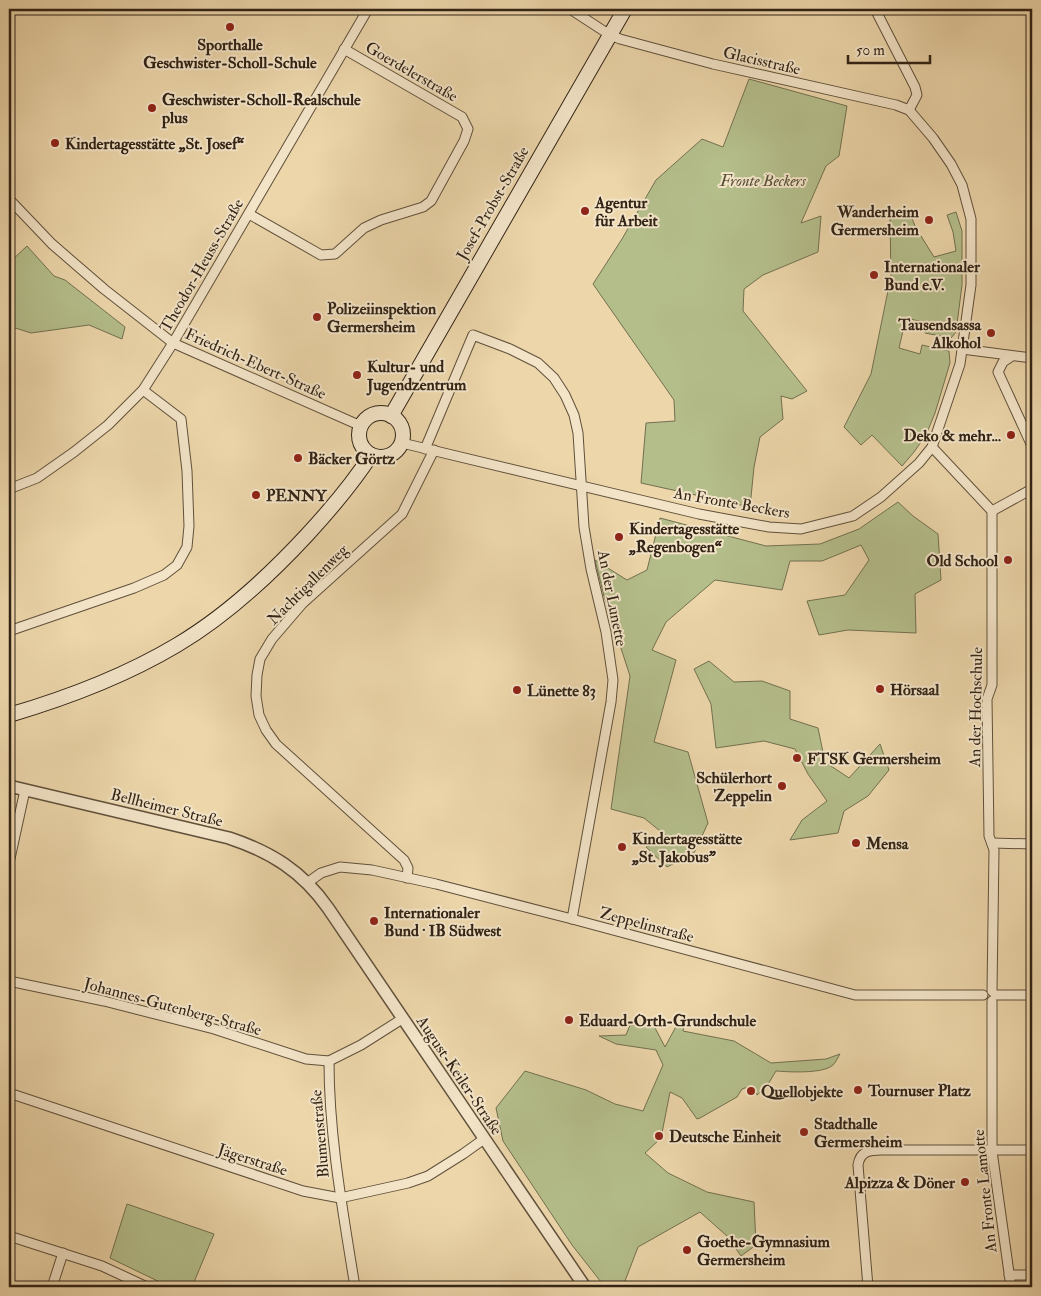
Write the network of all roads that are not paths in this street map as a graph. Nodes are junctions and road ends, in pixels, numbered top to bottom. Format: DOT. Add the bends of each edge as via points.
graph roads {
  1 [pos="368,9"];
  2 [pos="570,9"];
  3 [pos="625,9"];
  4 [pos="879,10"];
  5 [pos="610,35"];
  6 [pos="344,49"];
  7 [pos="909,110"];
  8 [pos="9,199"];
  9 [pos="248,214"];
  10 [pos="173,343"];
  11 [pos="962,349"];
  12 [pos="1012,356"];
  13 [pos="1032,358"];
  14 [pos="143,390"];
  15 [pos="392,416"];
  16 [pos="361,426"];
  17 [pos="402,443"];
  18 [pos="1032,446"];
  19 [pos="932,447"];
  20 [pos="430,449"];
  21 [pos="371,454"];
  22 [pos="582,485"];
  23 [pos="9,489"];
  24 [pos="1032,489"];
  25 [pos="992,511"];
  26 [pos="9,631"];
  27 [pos="9,715"];
  28 [pos="9,786"];
  29 [pos="25,790"];
  30 [pos="992,843"];
  31 [pos="1032,844"];
  32 [pos="9,863"];
  33 [pos="407,878"];
  34 [pos="307,883"];
  35 [pos="572,919"];
  36 [pos="9,981"];
  37 [pos="991,995"];
  38 [pos="1032,995"];
  39 [pos="402,1019"];
  40 [pos="329,1061"];
  41 [pos="9,1093"];
  42 [pos="484,1139"];
  43 [pos="1032,1150"];
  44 [pos="992,1151"];
  45 [pos="340,1198"];
  46 [pos="9,1236"];
  47 [pos="63,1253"];
  48 [pos="1009,1275"];
  49 [pos="1032,1276"];
  50 [pos="52,1287"];
  51 [pos="147,1287"];
  52 [pos="355,1287"];
  53 [pos="585,1287"];
  54 [pos="868,1287"];
  55 [pos="1011,1287"];
  1 -- 6 [label="street, Theodor-Heuss-Straße"];
  2 -- 5 [label="street, Glacisstraße"];
  3 -- 5 [label="main road, Josef-Probst-Straße"];
  4 -- 7 [label="street" via="915,87 917,95"];
  5 -- 7 [label="street, Glacisstraße" via="713,64"];
  5 -- 15 [label="main road, Josef-Probst-Straße"];
  6 -- 9 [label="street, Theodor-Heuss-Straße"];
  6 -- 9 [label="street, Goerdelerstraße" via="462,117 468,129 466,135 431,201 423,207 364,228 335,254 321,255"];
  7 -- 11 [label="street, An Fronte Beckers" via="951,164 962,185 971,218 972,285"];
  8 -- 10 [label="street, Friedrich-Ebert-Straße" via="74,264"];
  9 -- 10 [label="street, Theodor-Heuss-Straße"];
  10 -- 14 [label="street, Theodor-Heuss-Straße"];
  10 -- 16 [label="street, Friedrich-Ebert-Straße"];
  11 -- 12 [label="street"];
  11 -- 19 [label="street, An Fronte Beckers"];
  12 -- 13 [label="street"];
  12 -- 18 [label="street" via="1003,362 998,372"];
  14 -- 23 [label="street, Theodor-Heuss-Straße" via="108,425 74,452 37,478"];
  14 -- 26 [label="street" via="181,419 189,526 187,547 177,565 164,575 134,588"];
  15 -- 16 [label="main road" via="378,413"];
  15 -- 17 [label="main road" via="401,424"];
  16 -- 21 [label="main road" via="362,445"];
  17 -- 20 [label="street, An Fronte Beckers"];
  17 -- 21 [label="main road" via="393,454 378,457"];
  19 -- 22 [label="street, An Fronte Beckers" via="881,498 852,516 801,530 699,514"];
  19 -- 25 [label="street"];
  20 -- 22 [label="street, An Fronte Beckers"];
  20 -- 22 [label="street, An der Lunette" via="474,335 538,363 554,378 574,415"];
  20 -- 33 [label="street, Nachtigallenweg" via="402,514 302,604 272,639 260,659 257,675 259,715 276,744 404,860 408,868"];
  21 -- 27 [label="main road" via="323,518 287,557 204,627 158,656 98,685"];
  22 -- 35 [label="street, An der Lunette" via="584,527 613,680"];
  24 -- 25 [label="street"];
  25 -- 30 [label="street, An der Hochschule" via="992,686 988,699 989,836"];
  28 -- 29 [label="street, Bellheimer Straße"];
  29 -- 32 [label="street"];
  29 -- 34 [label="street, Bellheimer Straße" via="229,838 273,856"];
  30 -- 31 [label="street"];
  30 -- 37 [label="street, An der Hochschule"];
  33 -- 34 [label="street, Zeppelinstraße" via="340,867 321,872"];
  33 -- 35 [label="street, Zeppelinstraße"];
  34 -- 39 [label="street, August-Keiler-Straße" via="317,892"];
  35 -- 37 [label="street, Zeppelinstraße" via="855,996"];
  36 -- 40 [label="street, Johannes-Gutenberg-Straße" via="113,1003 214,1029 306,1059"];
  37 -- 38 [label="street, Zeppelinstraße"];
  37 -- 44 [label="street, An Fronte Lamotte"];
  39 -- 40 [label="street"];
  39 -- 42 [label="street, August-Keiler-Straße"];
  40 -- 45 [label="street, Blumenstraße" via="331,1123"];
  41 -- 45 [label="street, Jägerstraße" via="303,1191"];
  42 -- 45 [label="street, Jägerstraße" via="428,1176"];
  42 -- 53 [label="street, August-Keiler-Straße"];
  43 -- 44 [label="street"];
  44 -- 48 [label="street, An Fronte Lamotte"];
  44 -- 54 [label="street" via="869,1150 864,1153 858,1165"];
  45 -- 52 [label="street, Blumenstraße"];
  46 -- 47 [label="street"];
  47 -- 50 [label="street"];
  47 -- 51 [label="street" via="102,1266"];
  48 -- 49 [label="street"];
  48 -- 55 [label="street, An Fronte Lamotte"];
}
